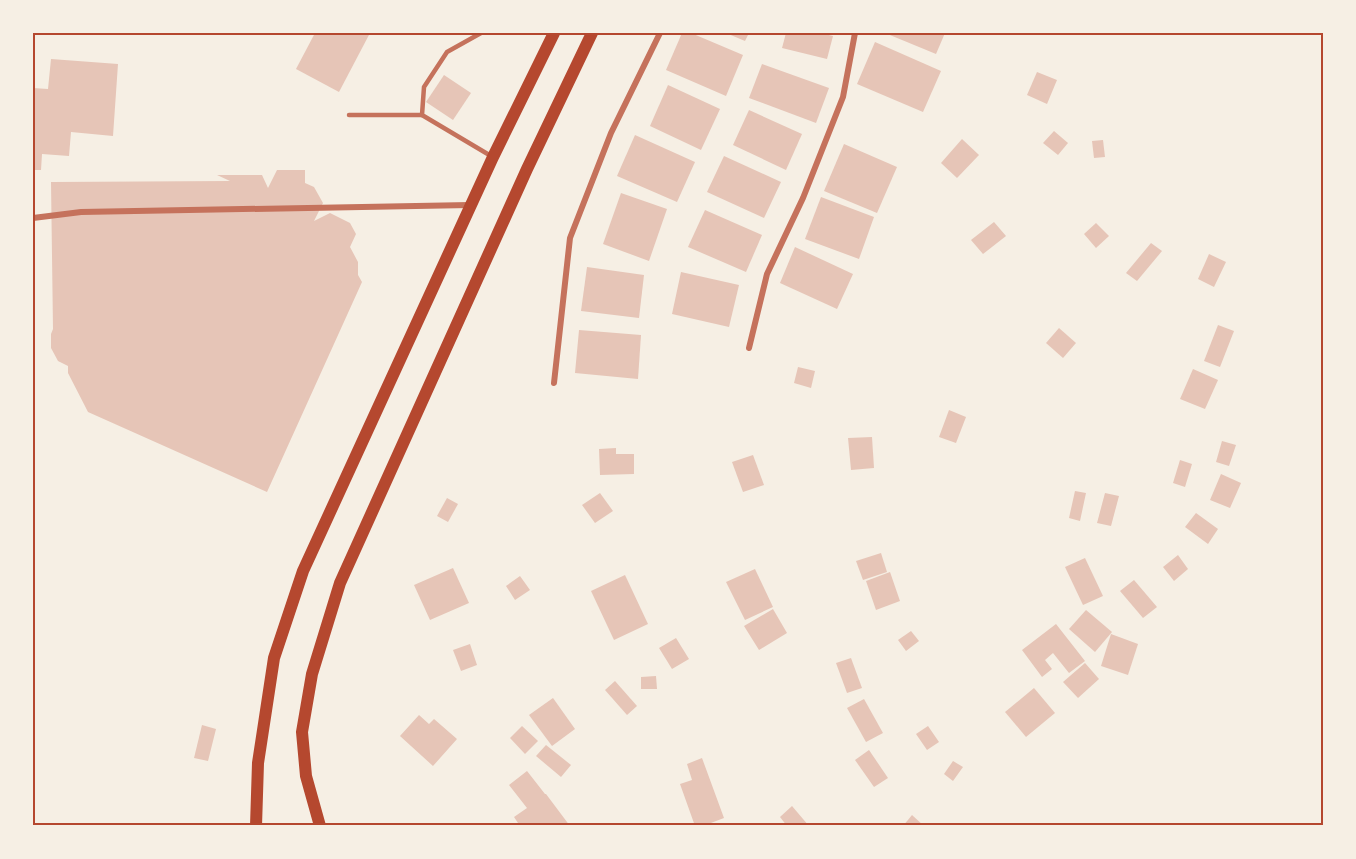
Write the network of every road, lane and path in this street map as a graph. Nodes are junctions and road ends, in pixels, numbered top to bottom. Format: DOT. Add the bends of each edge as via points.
graph roads {
  1 [pos="481,33"];
  2 [pos="554,33"];
  3 [pos="592,33"];
  4 [pos="660,33"];
  5 [pos="855,33"];
  6 [pos="349,115"];
  7 [pos="422,115"];
  8 [pos="493,157"];
  9 [pos="471,205"];
  10 [pos="33,218"];
  11 [pos="749,348"];
  12 [pos="554,383"];
  13 [pos="256,826"];
  14 [pos="320,826"];
  1 -- 7 [label="lane" via="447,52 424,87"];
  2 -- 8 [label="main road"];
  3 -- 14 [label="main road" via="340,583 312,674 302,732 306,776"];
  4 -- 12 [label="street" via="611,134 570,238"];
  5 -- 11 [label="street" via="843,97 803,198 766,274"];
  6 -- 7 [label="lane"];
  7 -- 8 [label="lane"];
  8 -- 9 [label="main road"];
  9 -- 10 [label="street" via="81,212"];
  9 -- 13 [label="main road" via="303,571 274,658 258,763"];
}
